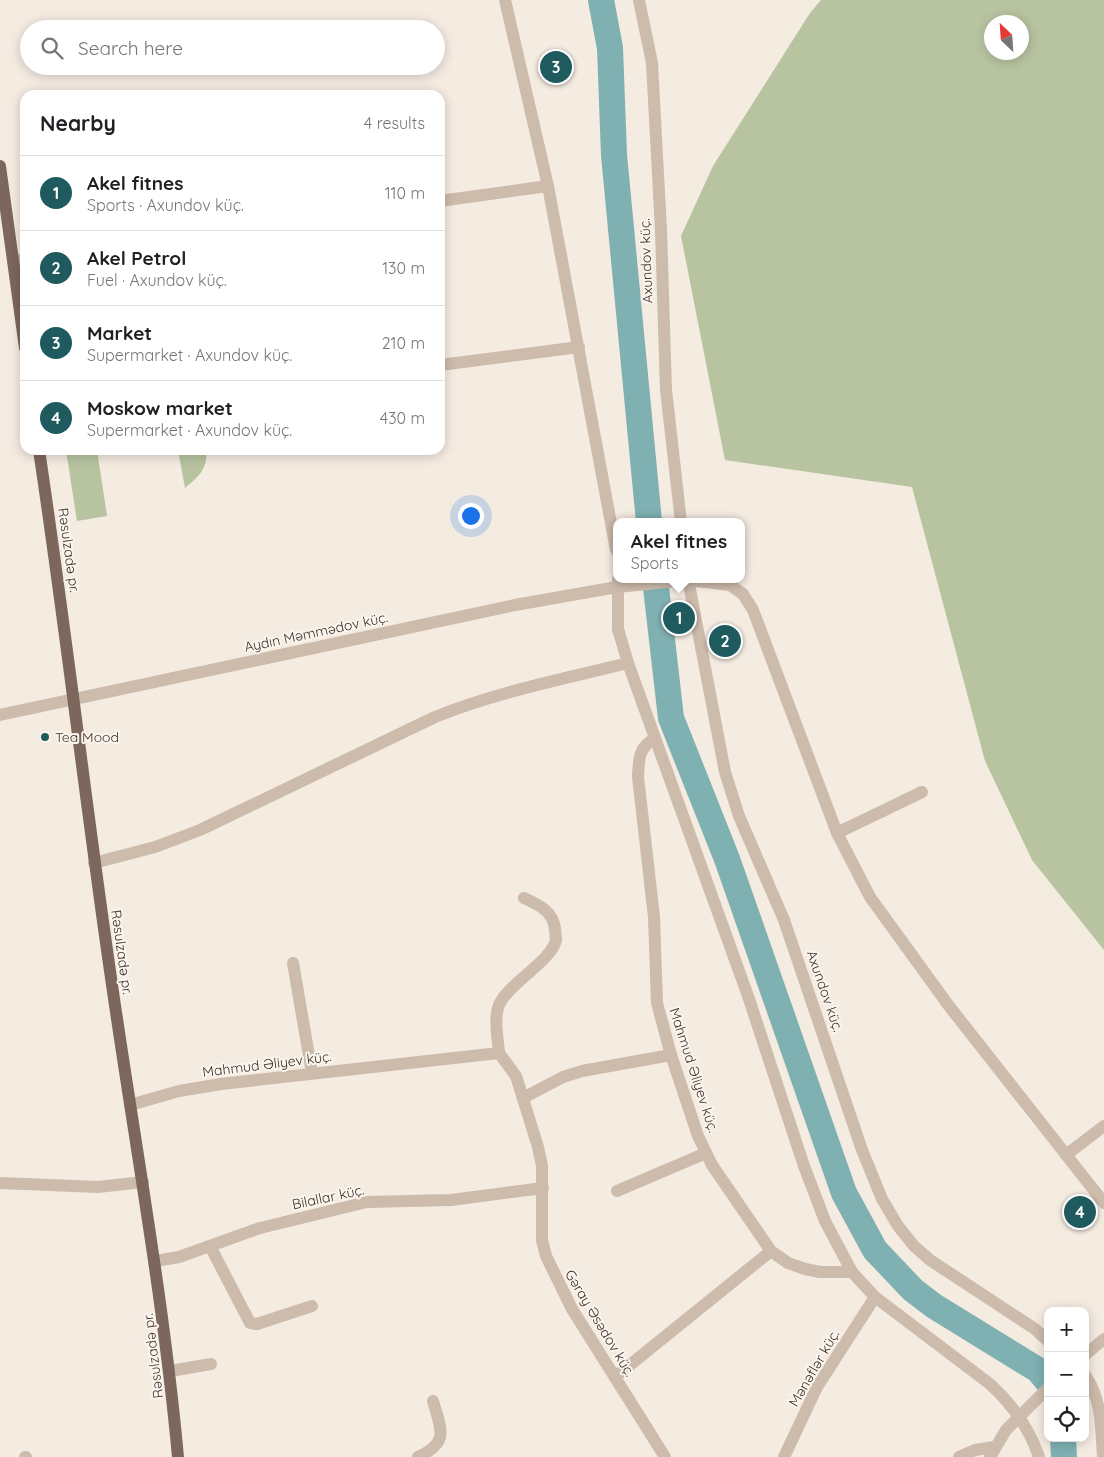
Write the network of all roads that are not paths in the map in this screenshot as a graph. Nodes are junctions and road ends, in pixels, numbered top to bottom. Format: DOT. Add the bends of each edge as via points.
graph roads {
  1 [pos="505,0"];
  2 [pos="640,0"];
  3 [pos="0,166"];
  4 [pos="1,183"];
  5 [pos="548,186"];
  6 [pos="445,200"];
  7 [pos="19,260"];
  8 [pos="20,275"];
  9 [pos="579,348"];
  10 [pos="445,364"];
  11 [pos="40,455"];
  12 [pos="681,518"];
  13 [pos="613,534"];
  14 [pos="618,583"];
  15 [pos="656,583"];
  16 [pos="689,583"];
  17 [pos="716,583"];
  18 [pos="628,663"];
  19 [pos="74,698"];
  20 [pos="0,715"];
  21 [pos="654,739"];
  22 [pos="922,792"];
  23 [pos="837,833"];
  24 [pos="94,863"];
  25 [pos="524,898"];
  26 [pos="293,963"];
  27 [pos="499,1053"];
  28 [pos="671,1055"];
  29 [pos="312,1073"];
  30 [pos="523,1098"];
  31 [pos="130,1104"];
  32 [pos="1104,1126"];
  33 [pos="706,1153"];
  34 [pos="1066,1155"];
  35 [pos="143,1182"];
  36 [pos="0,1183"];
  37 [pos="543,1188"];
  38 [pos="617,1191"];
  39 [pos="1104,1202"];
  40 [pos="210,1246"];
  41 [pos="771,1251"];
  42 [pos="156,1261"];
  43 [pos="852,1272"];
  44 [pos="875,1297"];
  45 [pos="312,1306"];
  46 [pos="1044,1337"];
  47 [pos="1104,1339"];
  48 [pos="1089,1352"];
  49 [pos="211,1364"];
  50 [pos="170,1371"];
  51 [pos="615,1378"];
  52 [pos="1089,1381"];
  53 [pos="1044,1391"];
  54 [pos="433,1401"];
  55 [pos="1019,1415"];
  56 [pos="992,1452"];
  57 [pos="178,1457"];
  58 [pos="418,1457"];
  59 [pos="664,1457"];
  60 [pos="784,1457"];
  61 [pos="959,1457"];
  62 [pos="1039,1457"];
  63 [pos="1103,1457"];
  1 -- 5 [label="street"];
  2 -- 12 [label="street, Axundov küç." via="652,63 666,390"];
  3 -- 4 [label="main road"];
  4 -- 7 [label="main road"];
  5 -- 6 [label="street"];
  5 -- 9 [label="street"];
  7 -- 8 [label="main road"];
  9 -- 10 [label="street"];
  9 -- 13 [label="street"];
  11 -- 19 [label="main road, Rəsulzadə pr."];
  14 -- 15 [label="street, Aydın Məmmədov küç."];
  14 -- 18 [label="street" via="618,628"];
  14 -- 19 [label="street, Aydın Məmmədov küç."];
  16 -- 46 [label="street, Axundov küç." via="725,772 739,816 784,920 862,1150 882,1199 898,1226 930,1260"];
  17 -- 23 [label="street, Aydın Məmmədov küç." via="730,585 743,594 753,610"];
  18 -- 21 [label="street"];
  18 -- 24 [label="street" via="461,707 200,830 155,847"];
  19 -- 20 [label="street, Aydın Məmmədov küç."];
  19 -- 24 [label="main road, Rəsulzadə pr."];
  21 -- 28 [label="street, Mahmud Əliyev küç." via="645,744 639,757 638,777 654,917 657,1002"];
  21 -- 43 [label="street" via="748,996 804,1166 825,1221"];
  22 -- 23 [label="street"];
  23 -- 34 [label="street, Aydın Məmmədov küç." via="853,868 890,927"];
  24 -- 31 [label="main road, Rəsulzadə pr."];
  25 -- 27 [label="street" via="549,912 556,941 548,954 499,1004"];
  26 -- 29 [label="street"];
  27 -- 29 [label="street, Mahmud Əliyev küç."];
  27 -- 30 [label="street, Gəray Əsədov küç." via="516,1076"];
  28 -- 30 [label="street" via="563,1077"];
  28 -- 33 [label="street, Mahmud Əliyev küç."];
  29 -- 31 [label="street, Mahmud Əliyev küç." via="179,1091"];
  30 -- 37 [label="street, Gəray Əsədov küç." via="538,1147"];
  31 -- 35 [label="main road, Rəsulzadə pr."];
  32 -- 34 [label="street"];
  33 -- 38 [label="street"];
  33 -- 41 [label="street, Mahmud Əliyev küç."];
  34 -- 39 [label="street, Aydın Məmmədov küç."];
  35 -- 36 [label="street" via="88,1187"];
  35 -- 42 [label="main road, Rəsulzadə pr."];
  37 -- 40 [label="street, Bilallar küç." via="451,1200 367,1202 260,1228"];
  37 -- 51 [label="street, Gəray Əsədov küç." via="541,1223 546,1256 572,1309"];
  40 -- 42 [label="street, Bilallar küç."];
  40 -- 45 [label="street" via="250,1323 257,1324"];
  41 -- 43 [label="street, Mahmud Əliyev küç." via="788,1263 820,1272"];
  41 -- 51 [label="street"];
  42 -- 50 [label="main road, Rəsulzadə pr."];
  43 -- 44 [label="street"];
  44 -- 55 [label="street" via="990,1384"];
  44 -- 60 [label="street, Mənəflər küç." via="817,1387"];
  47 -- 48 [label="street"];
  49 -- 50 [label="street"];
  50 -- 57 [label="main road, Rəsulzadə pr."];
  51 -- 59 [label="street, Gəray Əsədov küç."];
  52 -- 63 [label="street" via="1098,1399"];
  53 -- 55 [label="street"];
  54 -- 58 [label="street" via="441,1430 439,1441 433,1450"];
  55 -- 56 [label="street"];
  55 -- 62 [label="street"];
  56 -- 61 [label="street" via="975,1450"];
}
